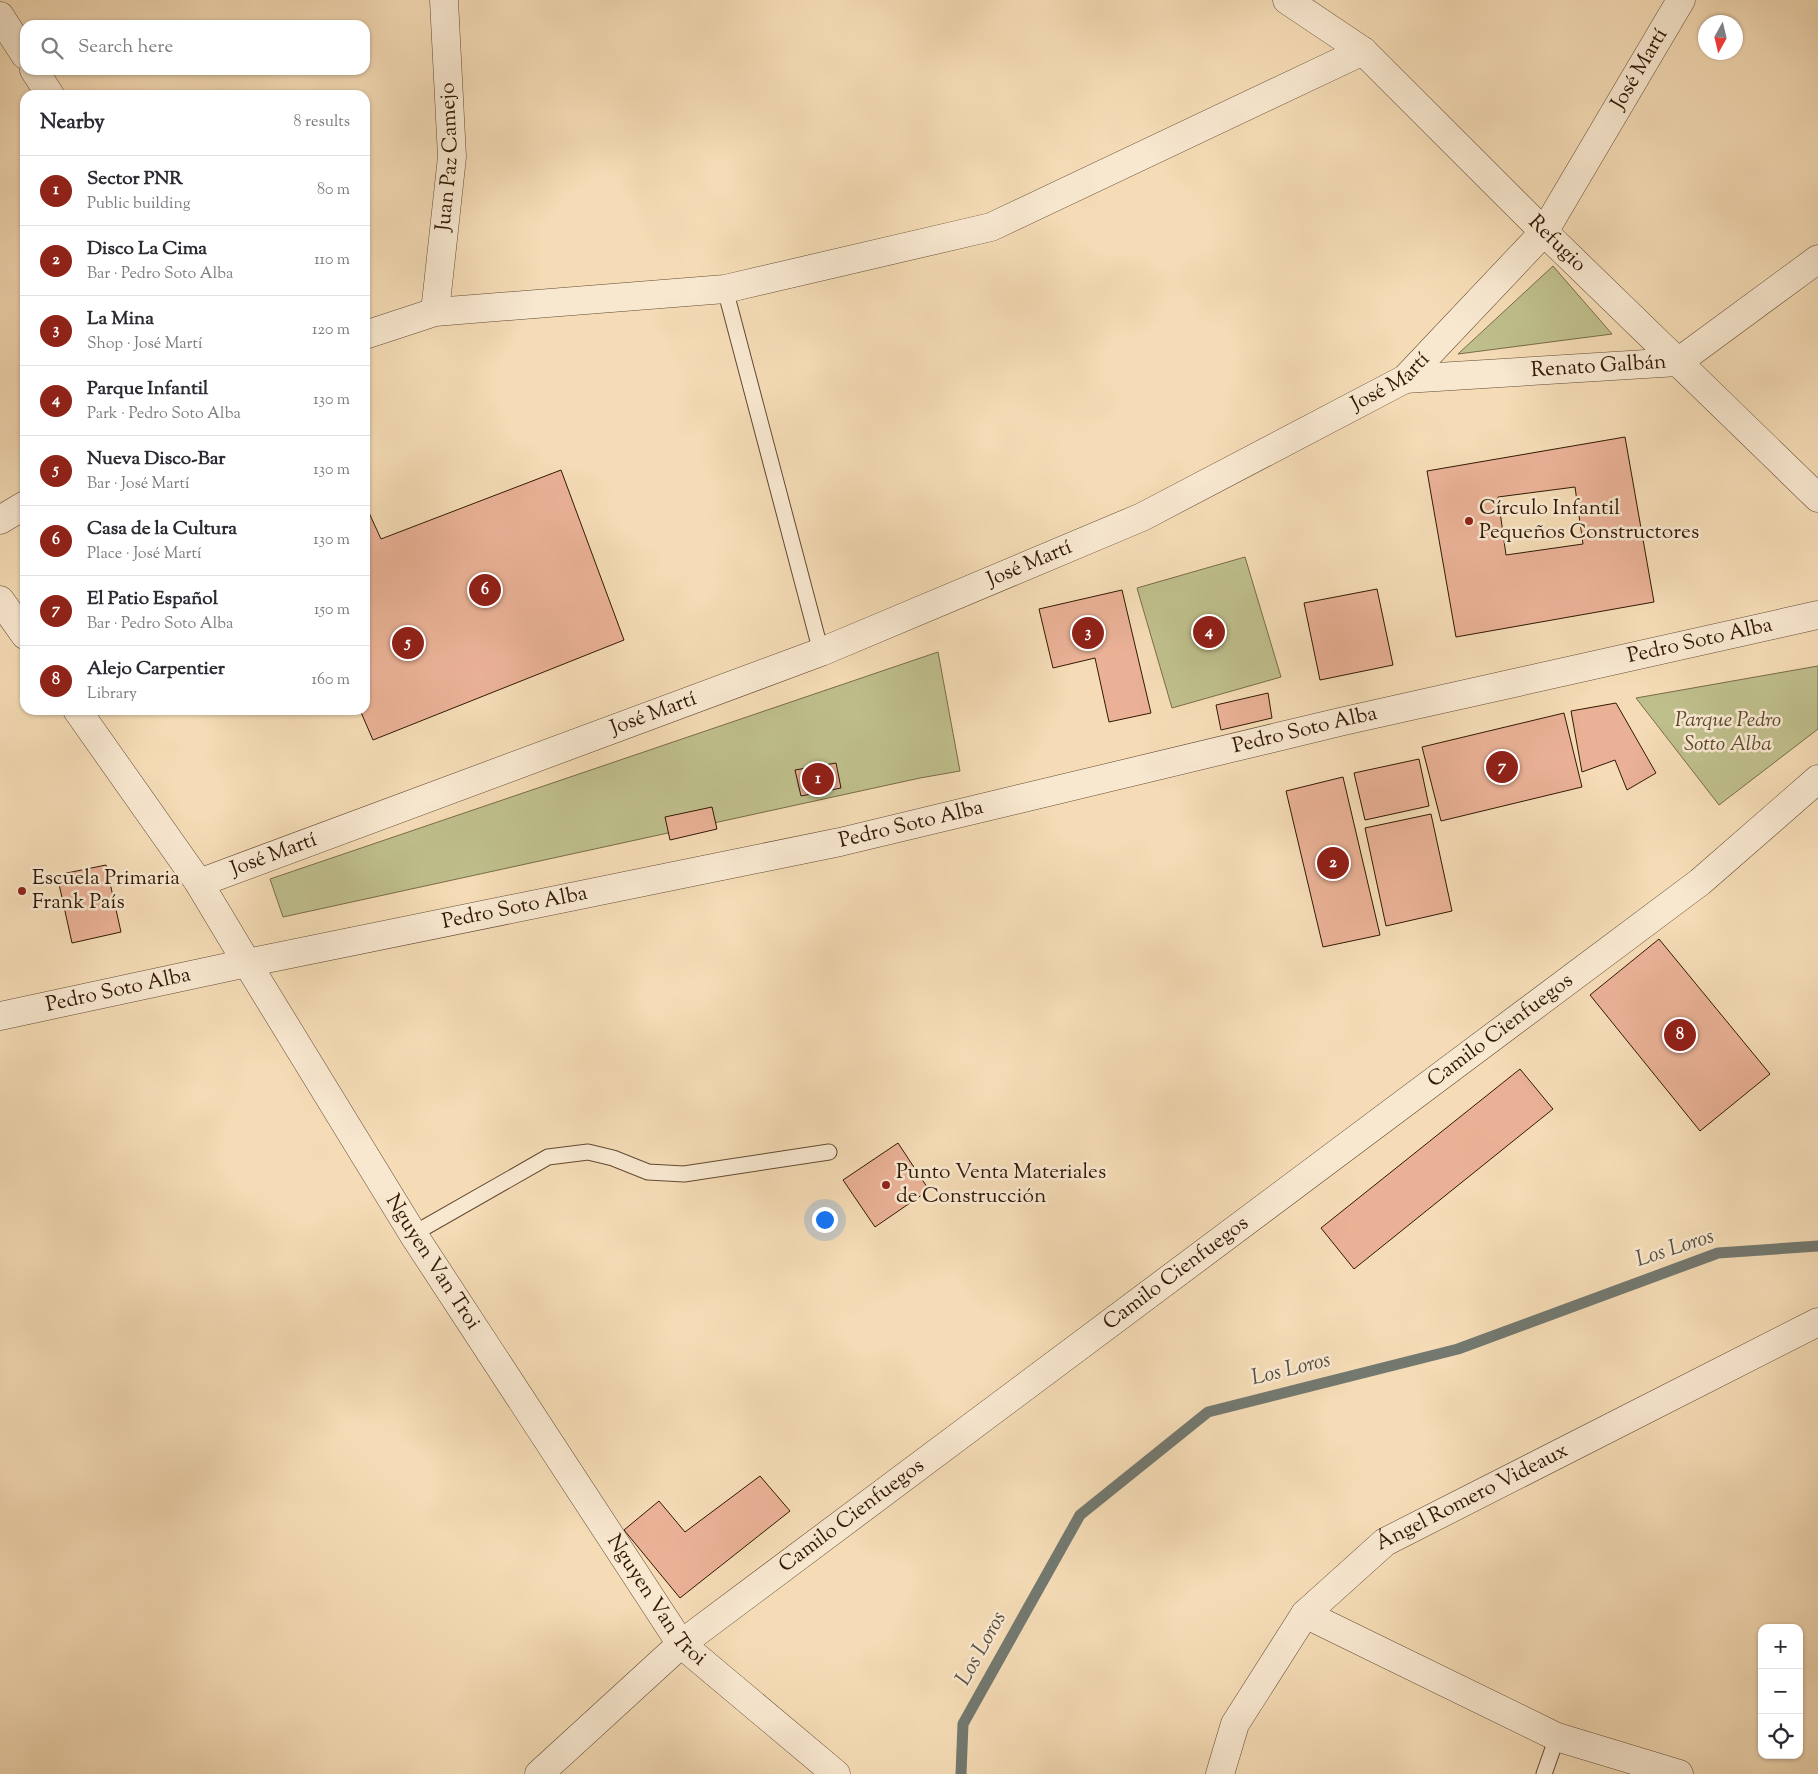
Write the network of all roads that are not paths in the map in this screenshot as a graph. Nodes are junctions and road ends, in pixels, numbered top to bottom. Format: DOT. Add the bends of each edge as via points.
graph roads {
  1 [pos="444,0"];
  2 [pos="1287,0"];
  3 [pos="1681,0"];
  4 [pos="0,16"];
  5 [pos="20,47"];
  6 [pos="1363,52"];
  7 [pos="37,75"];
  8 [pos="47,90"];
  9 [pos="1544,232"];
  10 [pos="1818,259"];
  11 [pos="725,289"];
  12 [pos="435,312"];
  13 [pos="370,333"];
  14 [pos="1678,362"];
  15 [pos="1405,379"];
  16 [pos="1818,498"];
  17 [pos="20,508"];
  18 [pos="0,520"];
  19 [pos="0,600"];
  20 [pos="1818,615"];
  21 [pos="20,629"];
  22 [pos="821,652"];
  23 [pos="81,715"];
  24 [pos="1818,779"];
  25 [pos="199,883"];
  26 [pos="247,963"];
  27 [pos="0,1016"];
  28 [pos="829,1152"];
  29 [pos="413,1234"];
  30 [pos="1818,1322"];
  31 [pos="1305,1614"];
  32 [pos="681,1644"];
  33 [pos="1557,1737"];
  34 [pos="538,1774"];
  35 [pos="836,1774"];
  36 [pos="1220,1774"];
  37 [pos="1544,1774"];
  38 [pos="1679,1774"];
  1 -- 12 [label="street, Juan Paz Camejo" via="452,157"];
  2 -- 6 [label="street, Refugio"];
  3 -- 9 [label="street, José Martí"];
  4 -- 5 [label="street"];
  6 -- 9 [label="street, Refugio"];
  6 -- 11 [label="street" via="991,227"];
  7 -- 8 [label="street"];
  9 -- 14 [label="street, Refugio"];
  9 -- 15 [label="street, José Martí"];
  10 -- 14 [label="street, Renato Galbán"];
  11 -- 12 [label="street"];
  11 -- 22 [label="lane"];
  12 -- 13 [label="street"];
  14 -- 15 [label="street, Renato Galbán"];
  14 -- 16 [label="street, Refugio"];
  15 -- 22 [label="street, José Martí" via="1142,517"];
  17 -- 18 [label="street"];
  19 -- 21 [label="street"];
  20 -- 26 [label="street, Pedro Soto Alba" via="1344,722 840,842"];
  22 -- 25 [label="street, José Martí"];
  23 -- 25 [label="street, Nguyen Van Troi"];
  24 -- 32 [label="street, Camilo Cienfuegos" via="1700,882"];
  25 -- 26 [label="street, Nguyen Van Troi"];
  26 -- 27 [label="street, Pedro Soto Alba"];
  26 -- 29 [label="street, Nguyen Van Troi"];
  28 -- 29 [label="lane" via="684,1174 648,1172 588,1152 548,1157"];
  29 -- 32 [label="street, Nguyen Van Troi"];
  30 -- 31 [label="street, Ángel Romero Videaux" via="1385,1542"];
  31 -- 33 [label="street"];
  31 -- 36 [label="street, Ángel Romero Videaux" via="1235,1724"];
  32 -- 34 [label="street, Camilo Cienfuegos"];
  32 -- 35 [label="street, Nguyen Van Troi"];
  33 -- 37 [label="lane"];
  33 -- 38 [label="street"];
}
